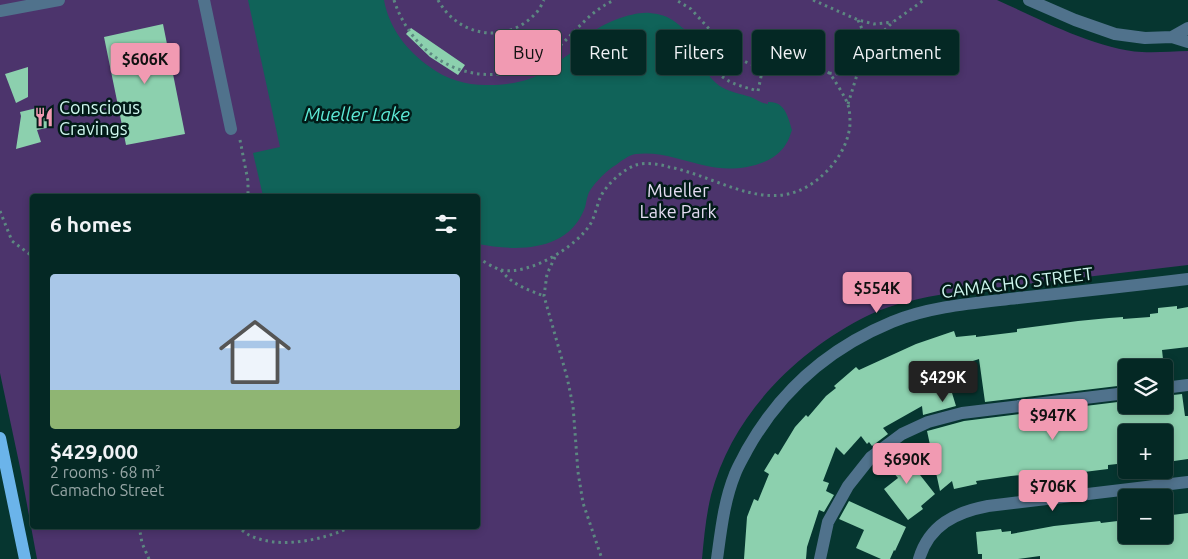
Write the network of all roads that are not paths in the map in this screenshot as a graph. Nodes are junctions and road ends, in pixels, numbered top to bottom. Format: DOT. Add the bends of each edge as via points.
graph roads {
  1 [pos="59,0"];
  2 [pos="204,0"];
  3 [pos="1029,0"];
  4 [pos="0,11"];
  5 [pos="1188,28"];
  6 [pos="1172,37"];
  7 [pos="1188,42"];
  8 [pos="235,132"];
  9 [pos="1188,279"];
  10 [pos="1188,385"];
  11 [pos="1173,387"];
  12 [pos="1118,394"];
  13 [pos="0,438"];
  14 [pos="1188,482"];
  15 [pos="24,559"];
  16 [pos="717,559"];
  17 [pos="820,559"];
  18 [pos="920,559"];
  1 -- 4 [label="street"];
  2 -- 8 [label="street"];
  3 -- 6 [label="street" via="1115,34"];
  5 -- 6 [label="street"];
  6 -- 7 [label="street"];
  9 -- 16 [label="street, CAMACHO STREET" via="962,305 892,322 855,340 820,363 785,395 757,433 735,473 722,519"];
  10 -- 11 [label="street"];
  12 -- 17 [label="street" via="962,413 928,422 902,434 871,458 848,486 828,522"];
  13 -- 15 [label="main road"];
  14 -- 18 [label="street" via="967,509 948,519 930,536"];
}
